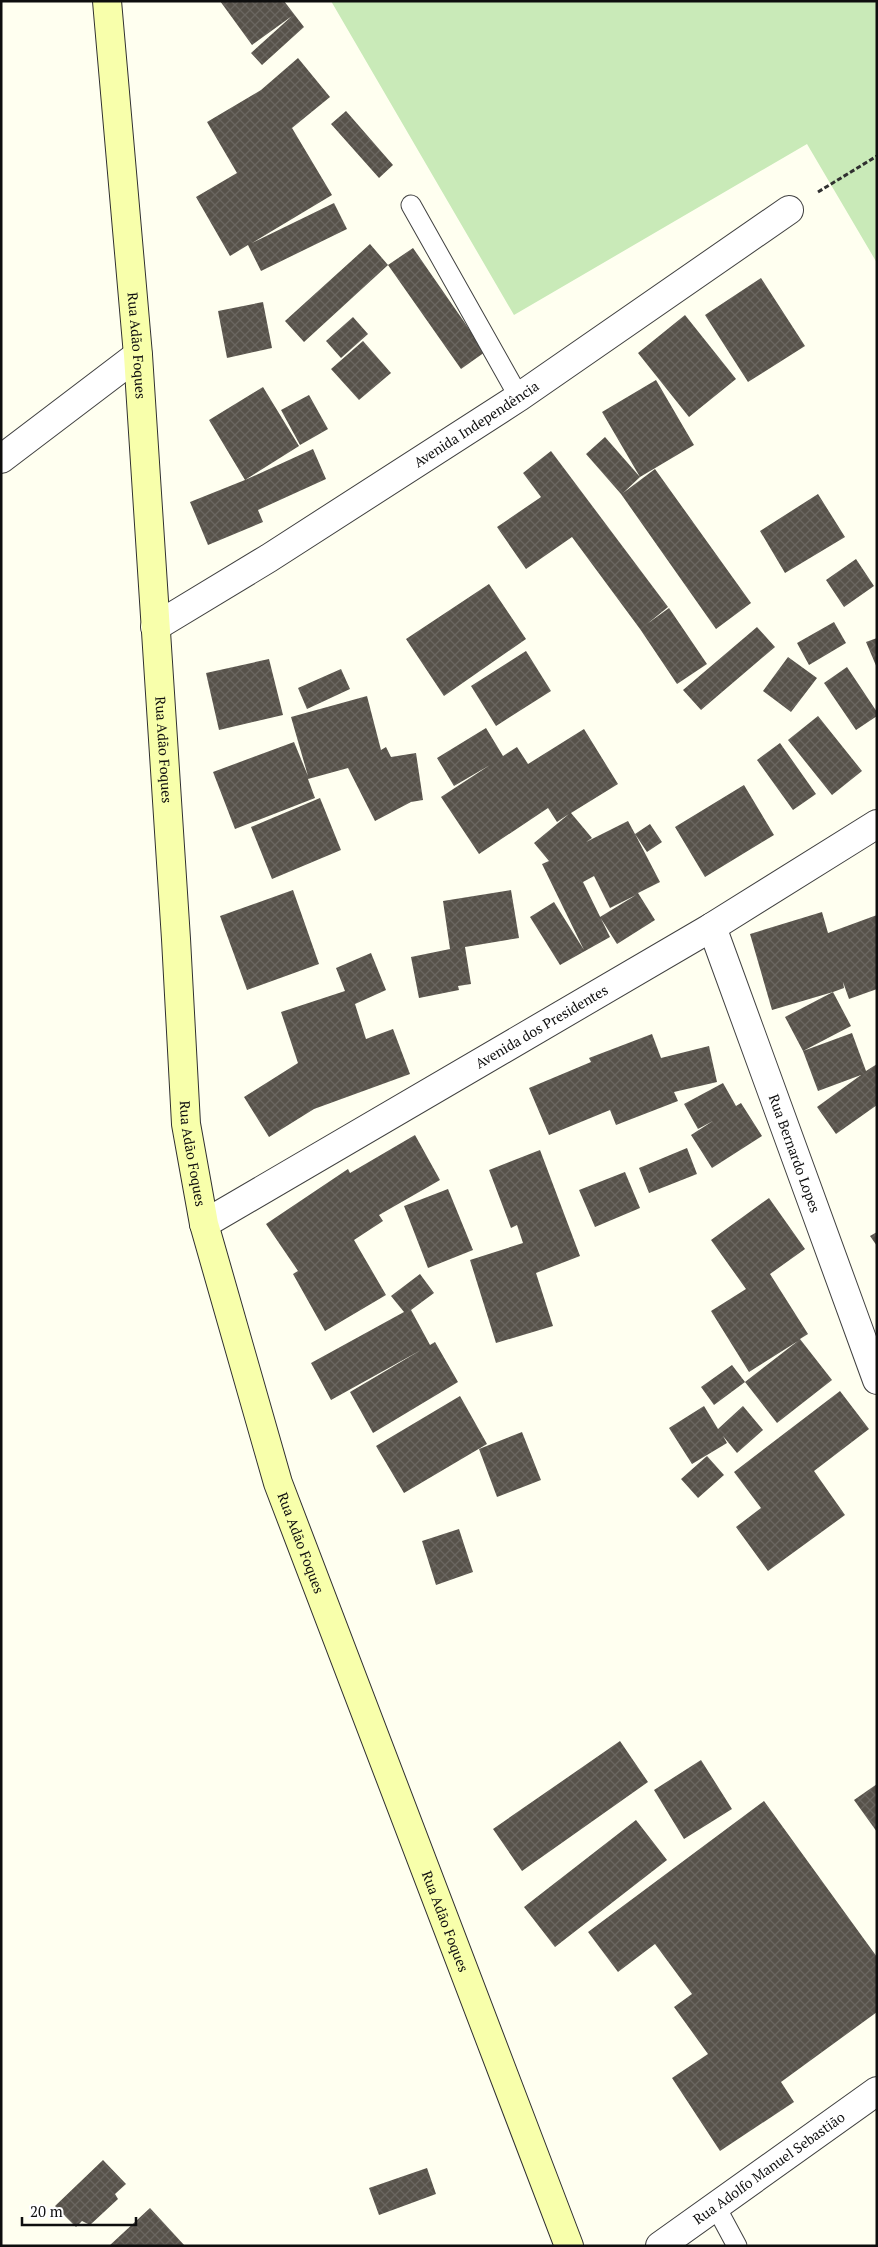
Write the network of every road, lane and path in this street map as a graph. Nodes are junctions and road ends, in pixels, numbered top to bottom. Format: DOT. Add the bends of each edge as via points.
graph roads {
  1 [pos="107,1"];
  2 [pos="877,156"];
  3 [pos="411,205"];
  4 [pos="789,210"];
  5 [pos="138,355"];
  6 [pos="519,397"];
  7 [pos="1,459"];
  8 [pos="155,627"];
  9 [pos="877,824"];
  10 [pos="712,927"];
  11 [pos="204,1224"];
  12 [pos="877,1380"];
  13 [pos="877,2091"];
  14 [pos="716,2207"];
  15 [pos="569,2246"];
  16 [pos="660,2246"];
  17 [pos="737,2246"];
  1 -- 5 [label="main road, Rua Adão Foques"];
  2 -- 4 [label="path"];
  3 -- 6 [label="lane"];
  4 -- 6 [label="street, Avenida Independência"];
  5 -- 7 [label="street"];
  5 -- 8 [label="main road, Rua Adão Foques"];
  6 -- 8 [label="street, Avenida Independência" via="269,558"];
  8 -- 11 [label="main road, Rua Adão Foques" via="186,1124"];
  9 -- 10 [label="street, Avenida dos Presidentes"];
  10 -- 11 [label="street, Avenida dos Presidentes"];
  10 -- 12 [label="street, Rua Bernardo Lopes"];
  11 -- 15 [label="main road, Rua Adão Foques" via="278,1484"];
  13 -- 14 [label="street, Rua Adolfo Manuel Sebastião"];
  14 -- 16 [label="street, Rua Adolfo Manuel Sebastião"];
  14 -- 17 [label="lane"];
}
